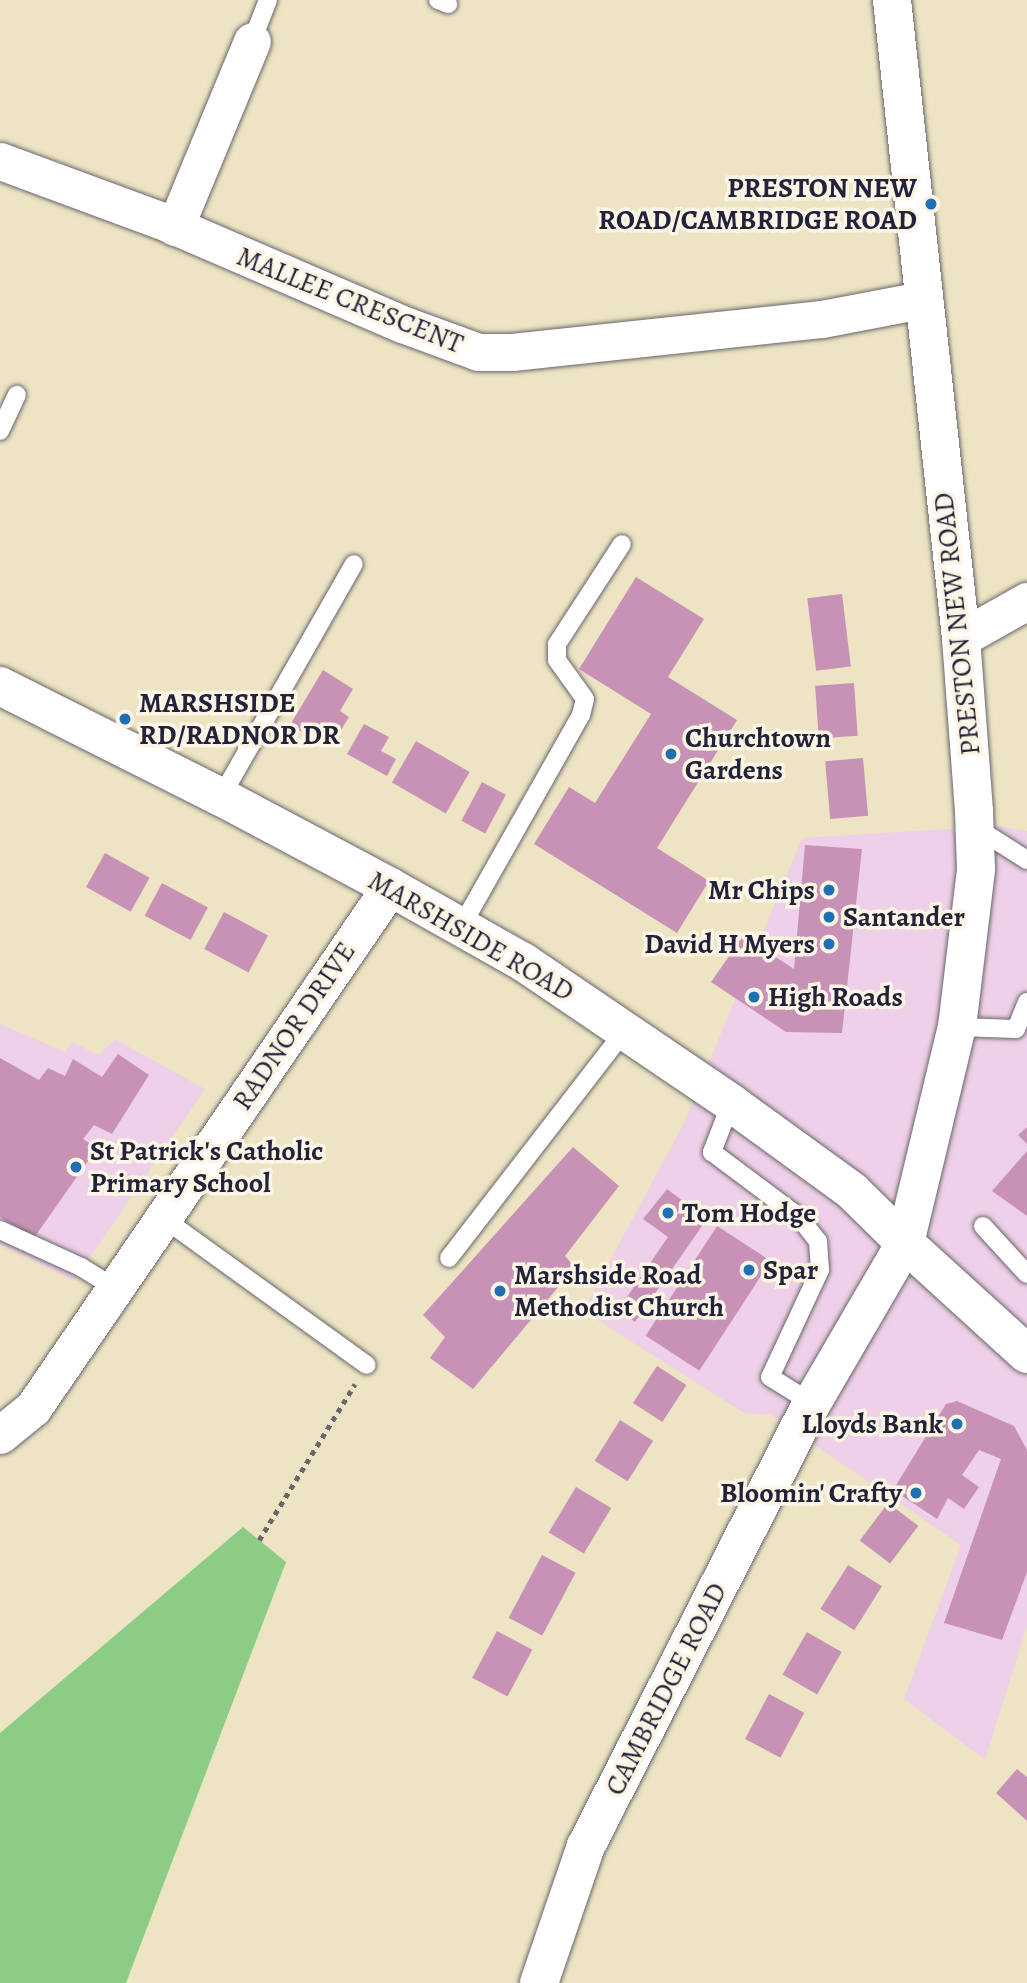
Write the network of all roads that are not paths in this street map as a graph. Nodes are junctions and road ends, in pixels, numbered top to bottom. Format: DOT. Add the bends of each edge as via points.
graph roads {
  1 [pos="268,0"];
  2 [pos="892,0"];
  3 [pos="252,41"];
  4 [pos="0,161"];
  5 [pos="175,227"];
  6 [pos="922,300"];
  7 [pos="17,395"];
  8 [pos="0,431"];
  9 [pos="622,544"];
  10 [pos="354,564"];
  11 [pos="1027,601"];
  12 [pos="961,638"];
  13 [pos="0,686"];
  14 [pos="220,797"];
  15 [pos="975,827"];
  16 [pos="1027,860"];
  17 [pos="390,887"];
  18 [pos="461,927"];
  19 [pos="1027,1002"];
  20 [pos="957,1027"];
  21 [pos="625,1030"];
  22 [pos="731,1103"];
  23 [pos="163,1218"];
  24 [pos="983,1226"];
  25 [pos="0,1230"];
  26 [pos="905,1243"];
  27 [pos="449,1258"];
  28 [pos="1027,1274"];
  29 [pos="116,1287"];
  30 [pos="1026,1348"];
  31 [pos="367,1365"];
  32 [pos="812,1402"];
  33 [pos="0,1435"];
  34 [pos="539,1983"];
  1 -- 3 [label="lane"];
  2 -- 6 [label="main road, PRESTON NEW ROAD"];
  3 -- 5 [label="street"];
  4 -- 5 [label="street, MALLEE CRESCENT"];
  5 -- 6 [label="street, MALLEE CRESCENT" via="478,352 822,319"];
  6 -- 12 [label="main road, PRESTON NEW ROAD"];
  7 -- 8 [label="lane"];
  9 -- 18 [label="lane" via="557,644 557,660 585,699 581,715"];
  10 -- 14 [label="lane"];
  11 -- 12 [label="street"];
  12 -- 15 [label="main road, PRESTON NEW ROAD"];
  13 -- 14 [label="main road, MARSHSIDE ROAD"];
  14 -- 17 [label="main road, MARSHSIDE ROAD"];
  15 -- 16 [label="lane"];
  15 -- 20 [label="main road, PRESTON NEW ROAD" via="976,869"];
  17 -- 18 [label="main road, MARSHSIDE ROAD"];
  17 -- 23 [label="street, RADNOR DRIVE"];
  18 -- 21 [label="main road, MARSHSIDE ROAD"];
  19 -- 20 [label="lane" via="1016,1029"];
  20 -- 26 [label="main road, PRESTON NEW ROAD"];
  21 -- 22 [label="main road, MARSHSIDE ROAD"];
  21 -- 27 [label="lane"];
  22 -- 26 [label="main road, MARSHSIDE ROAD" via="852,1191"];
  22 -- 32 [label="lane" via="712,1152 799,1217 818,1241 820,1270 770,1377"];
  23 -- 29 [label="street, RADNOR DRIVE"];
  23 -- 31 [label="lane"];
  24 -- 28 [label="lane"];
  25 -- 29 [label="lane"];
  26 -- 30 [label="main road"];
  26 -- 32 [label="main road, PRESTON NEW ROAD"];
  29 -- 33 [label="street, RADNOR DRIVE" via="33,1408"];
  32 -- 34 [label="main road, CAMBRIDGE ROAD" via="586,1846"];
}
